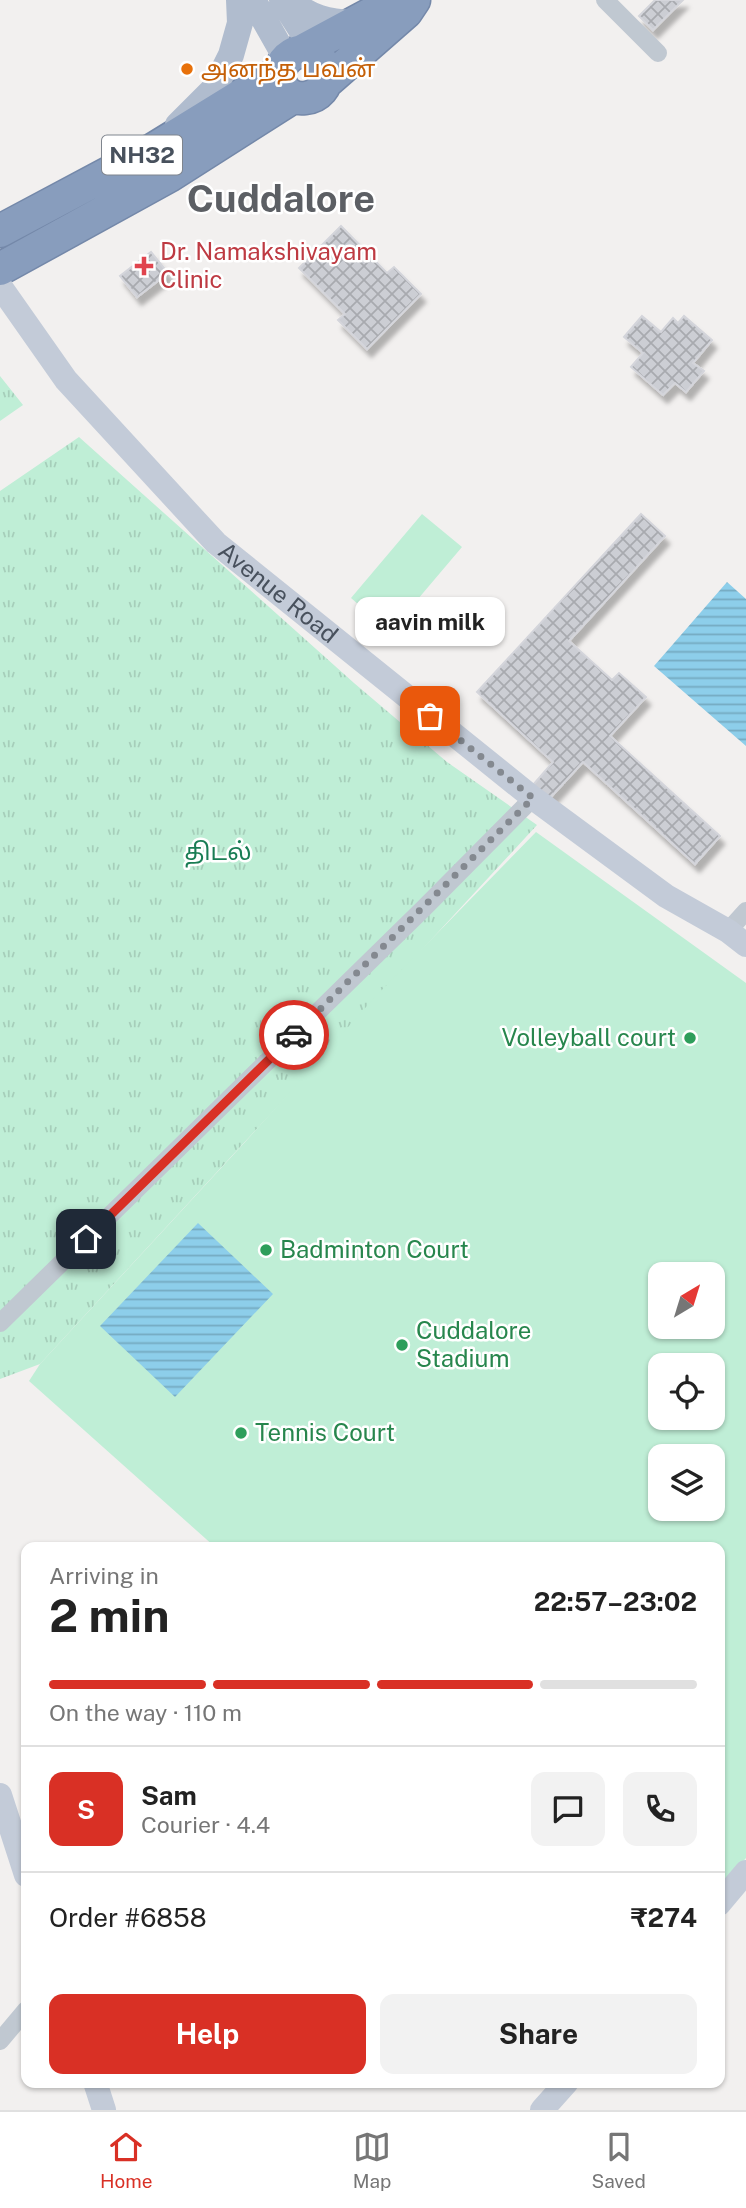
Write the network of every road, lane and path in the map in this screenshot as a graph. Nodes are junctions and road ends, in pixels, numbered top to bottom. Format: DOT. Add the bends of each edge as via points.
graph roads {
  1 [pos="239,0"];
  2 [pos="253,0"];
  3 [pos="282,0"];
  4 [pos="291,0"];
  5 [pos="397,0"];
  6 [pos="414,0"];
  7 [pos="605,0"];
  8 [pos="353,23"];
  9 [pos="657,53"];
  10 [pos="302,67"];
  11 [pos="154,149"];
  12 [pos="0,231"];
  13 [pos="0,269"];
  14 [pos="0,286"];
  15 [pos="533,798"];
  16 [pos="746,911"];
  17 [pos="737,938"];
  18 [pos="0,1323"];
  19 [pos="0,1795"];
  20 [pos="21,1860"];
  21 [pos="746,1872"];
  22 [pos="725,1897"];
  23 [pos="21,2016"];
  24 [pos="0,2041"];
  25 [pos="97,2088"];
  26 [pos="562,2088"];
  27 [pos="104,2110"];
  28 [pos="542,2110"];
  1 -- 11 [label="main road" via="240,23 214,89"];
  2 -- 10 [label="main road"];
  3 -- 10 [label="main road"];
  4 -- 8 [label="main road" via="314,16"];
  5 -- 8 [label="highway, NH32"];
  6 -- 10 [label="highway, NH32" via="406,12"];
  7 -- 9 [label="street"];
  8 -- 10 [label="highway, NH32"];
  10 -- 11 [label="highway, NH32"];
  10 -- 13 [label="highway, NH32" via="169,176"];
  11 -- 12 [label="highway, NH32"];
  14 -- 15 [label="street, Avenue Road" via="66,380 216,543"];
  15 -- 17 [label="street, Avenue Road" via="666,896"];
  15 -- 18 [label="street"];
  16 -- 17 [label="street"];
  19 -- 20 [label="street"];
  21 -- 22 [label="street"];
  23 -- 24 [label="street"];
  25 -- 27 [label="street"];
  26 -- 28 [label="street"];
}
